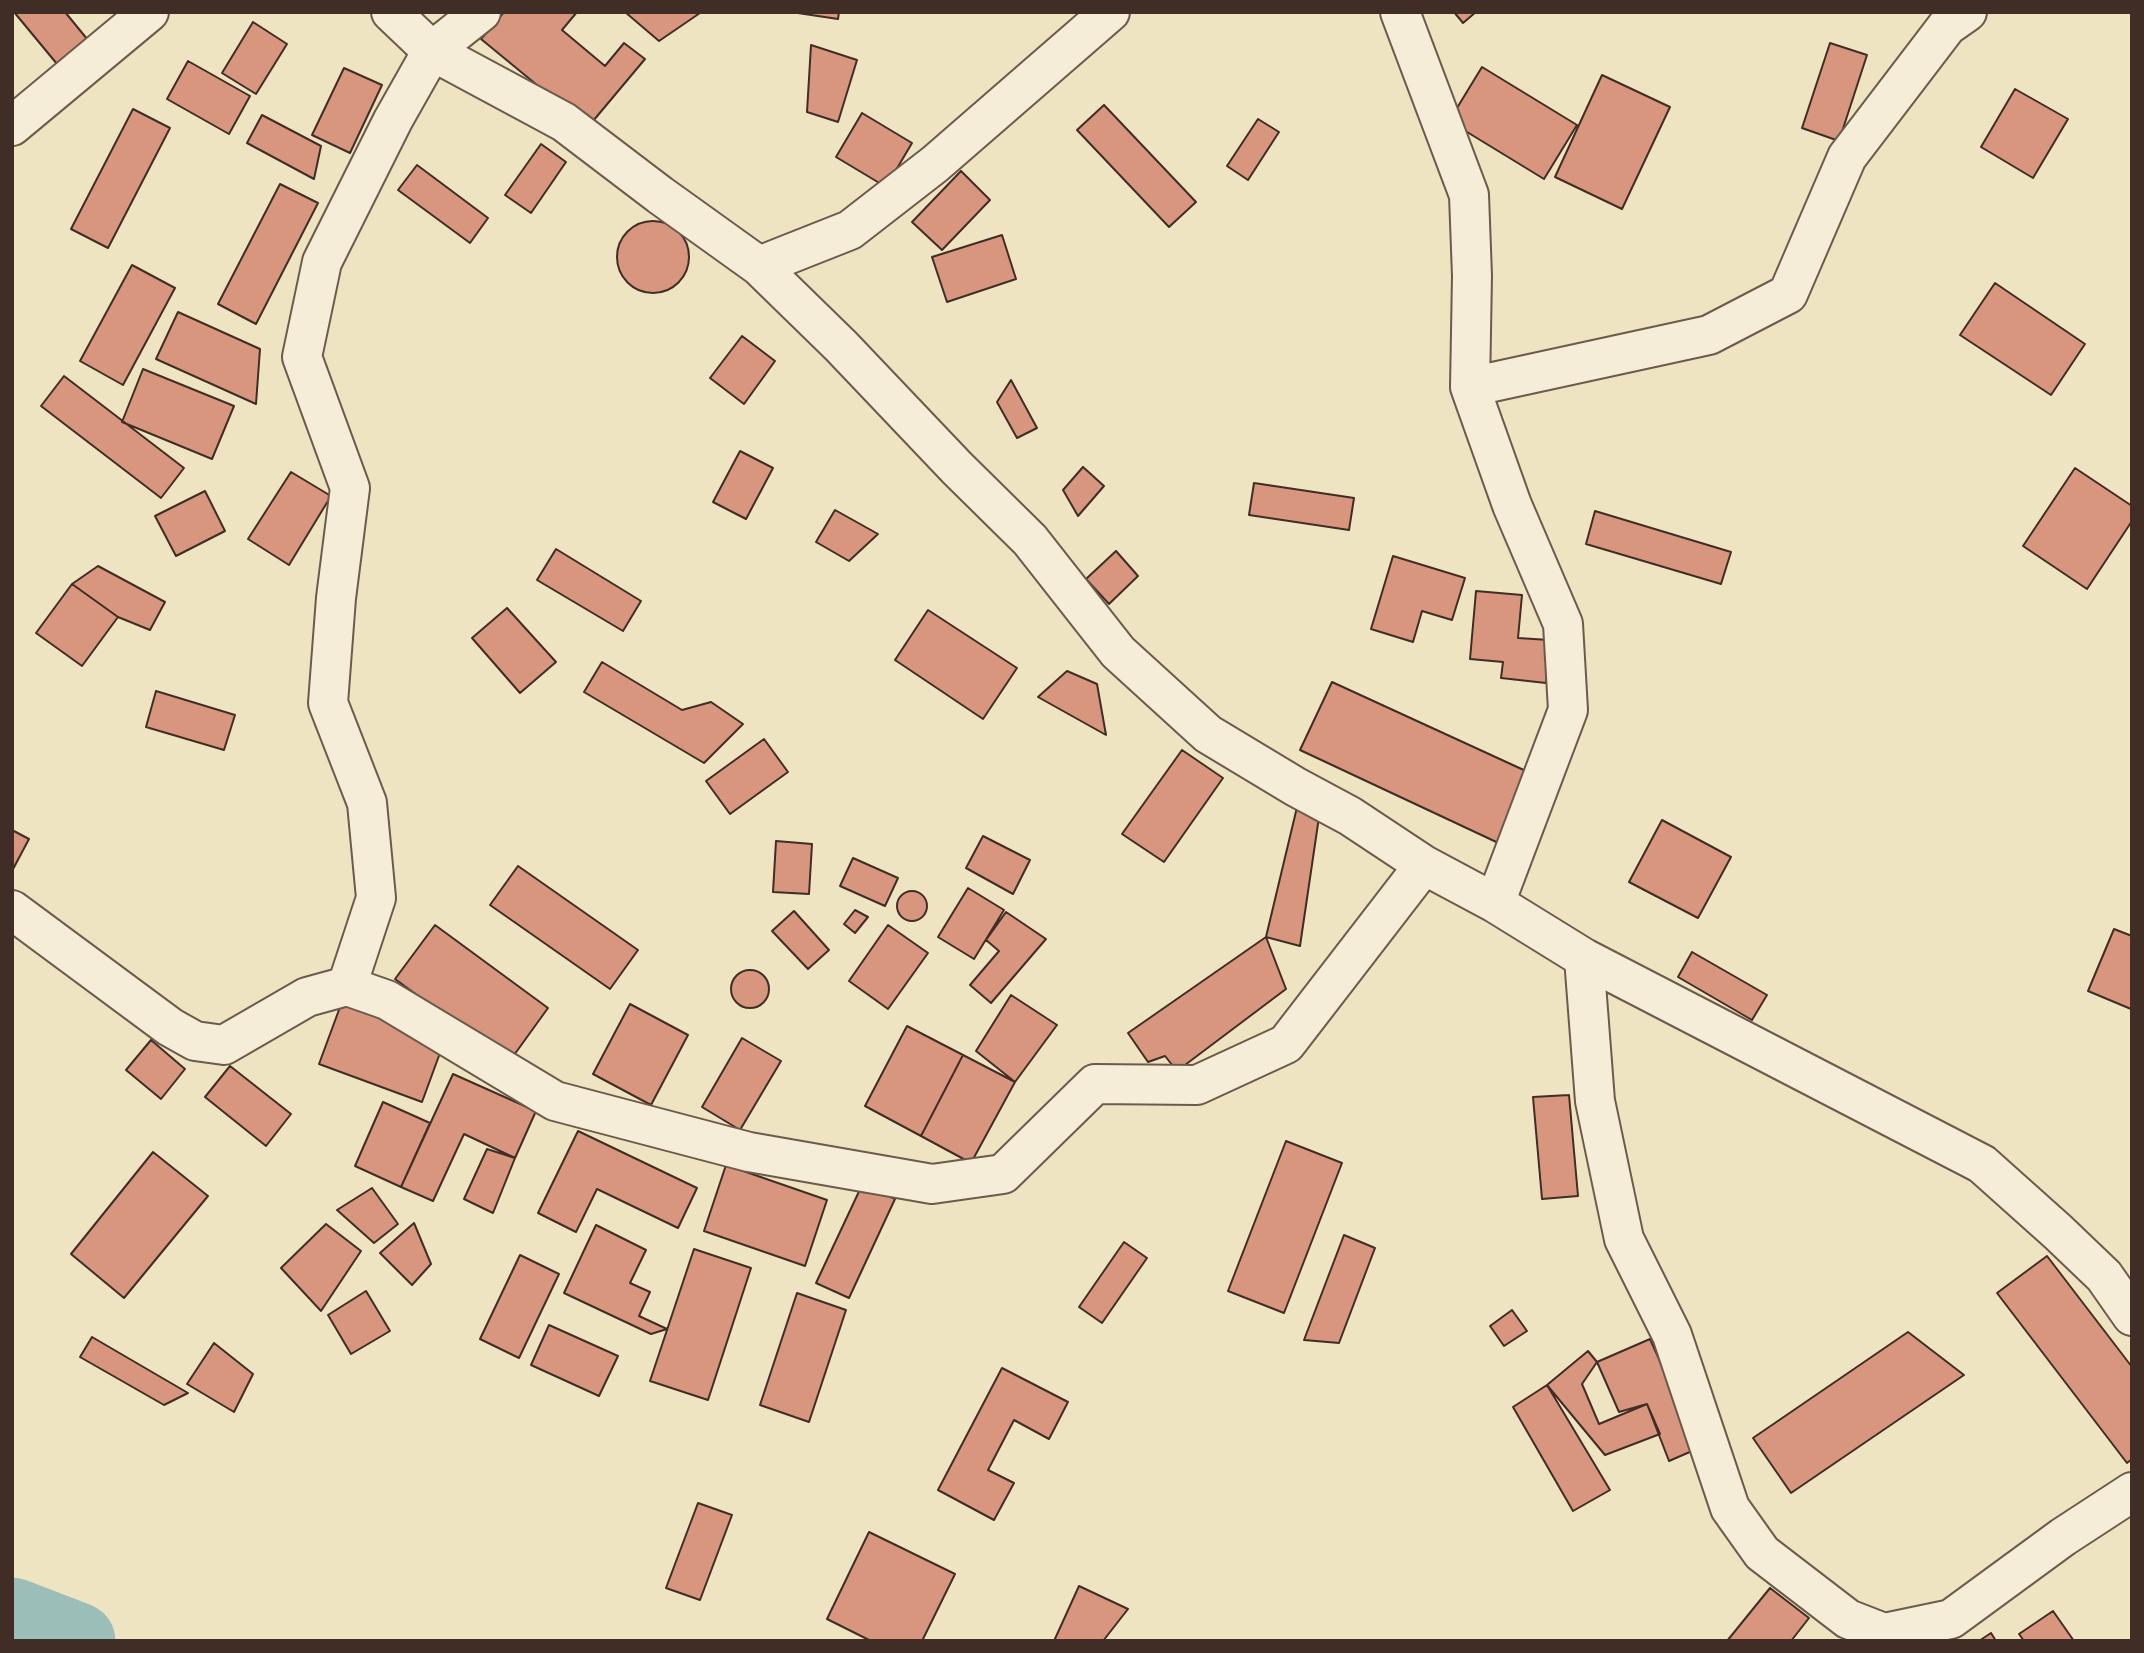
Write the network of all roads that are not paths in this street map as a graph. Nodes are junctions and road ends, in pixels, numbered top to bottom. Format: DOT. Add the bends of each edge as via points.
graph roads {
  1 [pos="149,12"];
  2 [pos="391,12"];
  3 [pos="481,12"];
  4 [pos="1110,12"];
  5 [pos="1400,12"];
  6 [pos="1967,12"];
  7 [pos="432,51"];
  8 [pos="12,126"];
  9 [pos="759,266"];
  10 [pos="1470,387"];
  11 [pos="1424,865"];
  12 [pos="1495,903"];
  13 [pos="12,910"];
  14 [pos="1584,958"];
  15 [pos="347,986"];
  16 [pos="2132,1316"];
  17 [pos="2132,1492"];
  1 -- 8 [label="street"];
  2 -- 7 [label="street"];
  3 -- 7 [label="street"];
  4 -- 9 [label="street" via="850,230"];
  5 -- 10 [label="street" via="1469,195"];
  6 -- 10 [label="street" via="1947,26 1847,157 1788,294 1709,335"];
  7 -- 9 [label="street" via="564,122"];
  7 -- 15 [label="street" via="322,262 302,357 350,488 328,703 367,803 376,898"];
  9 -- 11 [label="street" via="1030,540 1118,652 1208,734 1350,816"];
  10 -- 12 [label="street" via="1512,505 1563,624 1568,710"];
  11 -- 12 [label="street"];
  11 -- 15 [label="street" via="1286,1044 1197,1085 1094,1084 1003,1174 932,1184 749,1152 555,1101 387,1000"];
  12 -- 14 [label="street"];
  13 -- 15 [label="street" via="195,1041 225,1045 307,997"];
  14 -- 16 [label="street" via="1982,1164 2104,1276"];
  14 -- 17 [label="street" via="1595,1101 1624,1239 1672,1335 1730,1508 1762,1553 1848,1619 1884,1633 1951,1619"];
}
